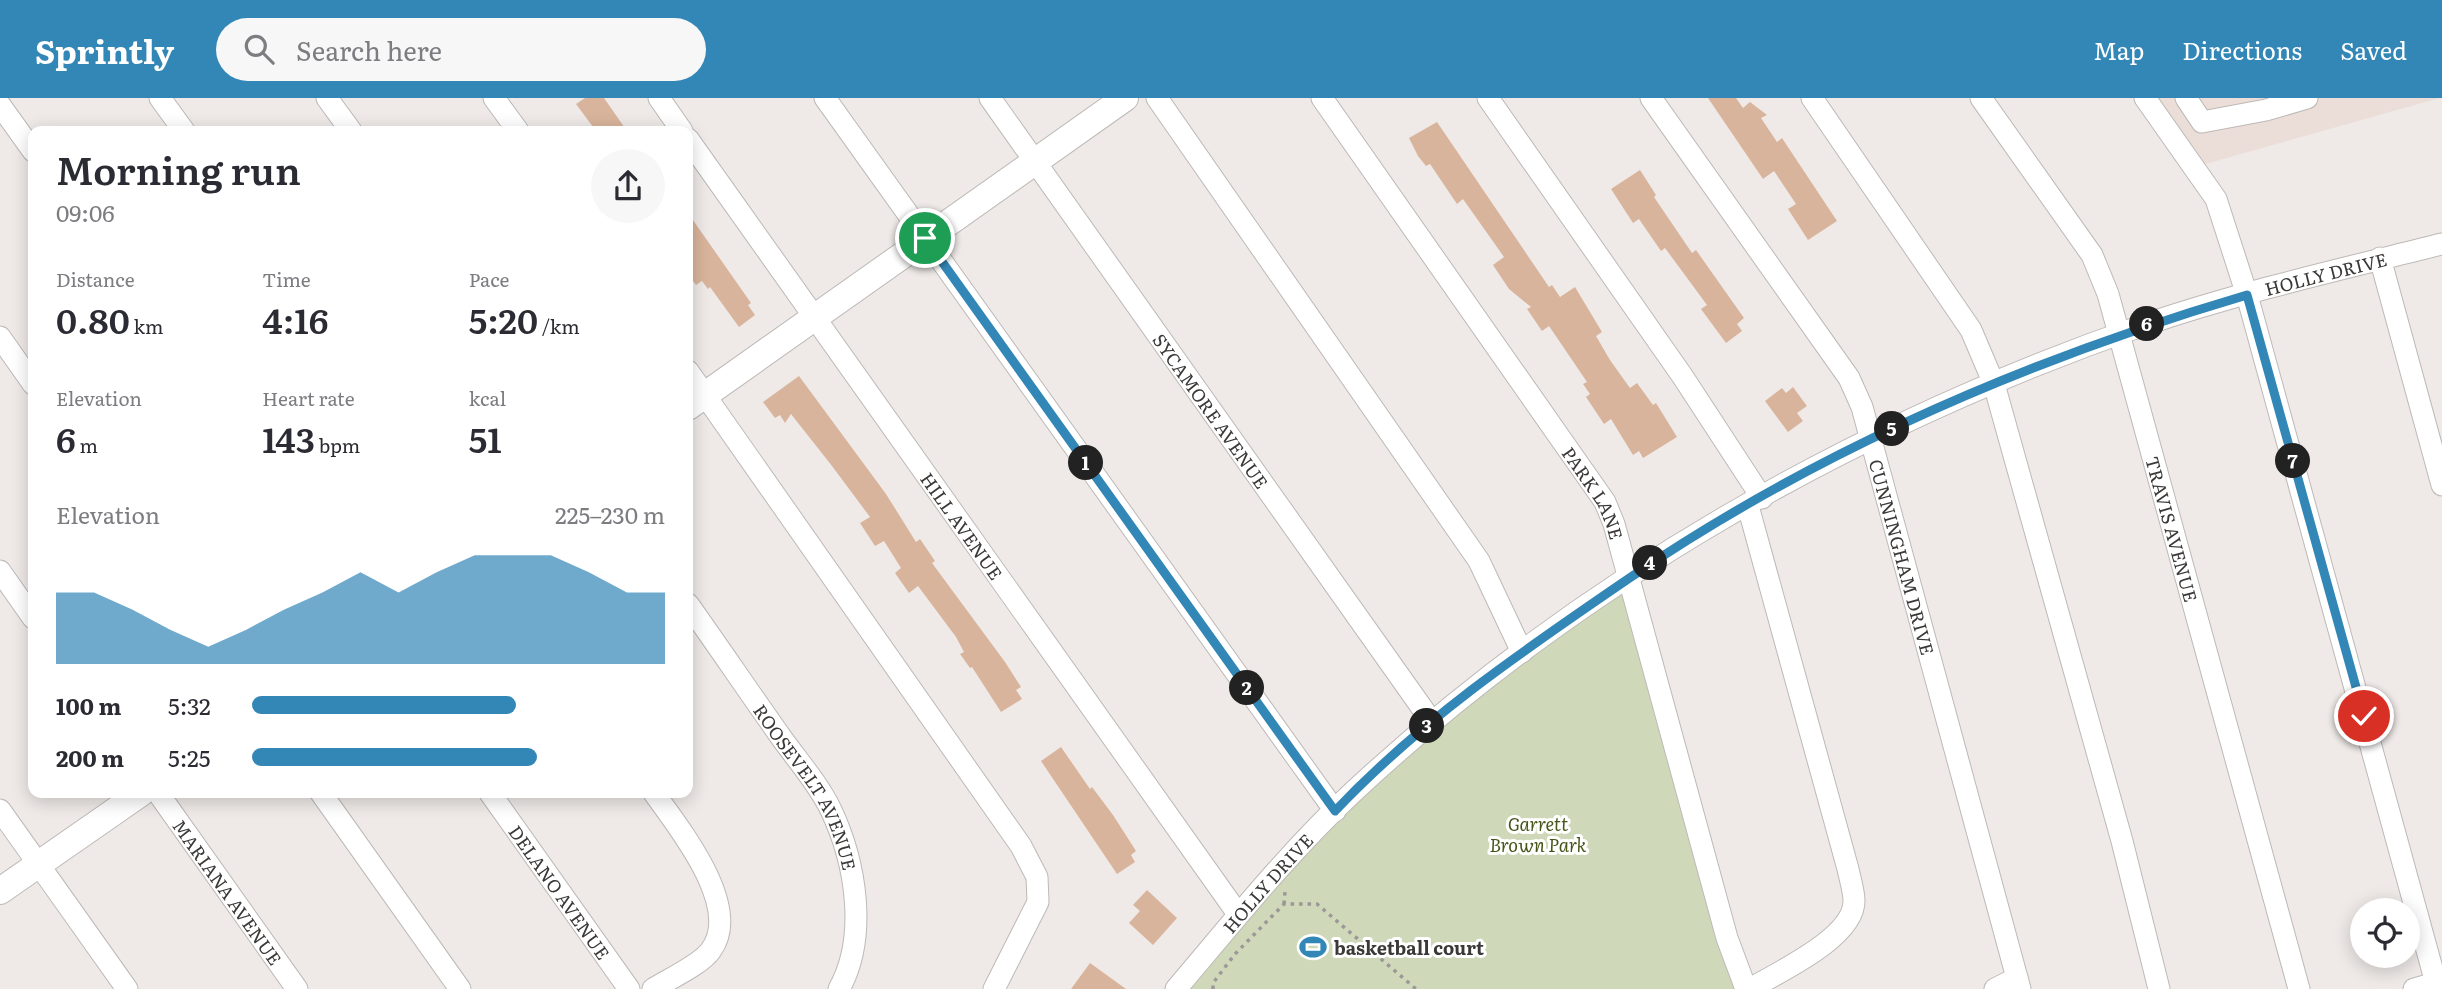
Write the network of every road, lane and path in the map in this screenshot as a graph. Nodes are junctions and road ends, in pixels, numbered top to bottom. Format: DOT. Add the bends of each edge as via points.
graph roads {
  1 [pos="160,98"];
  2 [pos="327,98"];
  3 [pos="494,98"];
  4 [pos="659,98"];
  5 [pos="825,98"];
  6 [pos="990,98"];
  7 [pos="1125,98"];
  8 [pos="1157,98"];
  9 [pos="1322,98"];
  10 [pos="1488,98"];
  11 [pos="1651,98"];
  12 [pos="1812,98"];
  13 [pos="1981,98"];
  14 [pos="2145,98"];
  15 [pos="2186,98"];
  16 [pos="2257,98"];
  17 [pos="2307,98"];
  18 [pos="0,105"];
  19 [pos="2240,115"];
  20 [pos="180,126"];
  21 [pos="347,126"];
  22 [pos="514,126"];
  23 [pos="679,126"];
  24 [pos="28,145"];
  25 [pos="693,146"];
  26 [pos="1035,160"];
  27 [pos="925,238"];
  28 [pos="2442,244"];
  29 [pos="2380,258"];
  30 [pos="2247,295"];
  31 [pos="814,317"];
  32 [pos="2121,334"];
  33 [pos="0,337"];
  34 [pos="28,377"];
  35 [pos="1994,384"];
  36 [pos="696,401"];
  37 [pos="1871,440"];
  38 [pos="2442,485"];
  39 [pos="1755,502"];
  40 [pos="0,571"];
  41 [pos="1630,578"];
  42 [pos="28,611"];
  43 [pos="693,611"];
  44 [pos="1521,652"];
  45 [pos="1432,722"];
  46 [pos="134,798"];
  47 [pos="162,798"];
  48 [pos="325,798"];
  49 [pos="494,798"];
  50 [pos="658,798"];
  51 [pos="0,810"];
  52 [pos="1335,811"];
  53 [pos="39,864"];
  54 [pos="1285,887"];
  55 [pos="0,891"];
  56 [pos="1284,904"];
  57 [pos="1238,914"];
  58 [pos="2439,982"];
  59 [pos="2019,984"];
  60 [pos="127,989"];
  61 [pos="297,989"];
  62 [pos="460,989"];
  63 [pos="629,989"];
  64 [pos="653,989"];
  65 [pos="839,989"];
  66 [pos="994,989"];
  67 [pos="1176,989"];
  68 [pos="1213,989"];
  69 [pos="1416,989"];
  70 [pos="1748,989"];
  71 [pos="1996,989"];
  72 [pos="2159,989"];
  73 [pos="2299,989"];
  74 [pos="2414,989"];
  1 -- 20 [label="street"];
  2 -- 21 [label="street"];
  3 -- 22 [label="street"];
  4 -- 23 [label="street"];
  5 -- 27 [label="street"];
  6 -- 26 [label="street, SYCAMORE AVENUE"];
  7 -- 26 [label="main road"];
  8 -- 44 [label="street" via="1479,561"];
  9 -- 41 [label="street, PARK LANE" via="1597,488 1615,524"];
  10 -- 39 [label="street" via="1683,377"];
  11 -- 37 [label="street, CUNNINGHAM DRIVE" via="1849,378"];
  12 -- 35 [label="street" via="1971,330"];
  13 -- 32 [label="street, TRAVIS AVENUE" via="2092,255"];
  14 -- 30 [label="street" via="2216,199"];
  15 -- 19 [label="street" via="2202,122"];
  16 -- 19 [label="street"];
  17 -- 19 [label="street"];
  18 -- 24 [label="street"];
  25 -- 31 [label="street, HILL AVENUE"];
  26 -- 27 [label="main road"];
  26 -- 45 [label="street, SYCAMORE AVENUE"];
  27 -- 31 [label="main road"];
  27 -- 52 [label="street"];
  28 -- 29 [label="street, HOLLY DRIVE"];
  29 -- 30 [label="street, HOLLY DRIVE"];
  29 -- 38 [label="street"];
  30 -- 32 [label="street, HOLLY DRIVE"];
  30 -- 58 [label="street"];
  31 -- 36 [label="main road"];
  31 -- 57 [label="street, HILL AVENUE"];
  32 -- 35 [label="street, HOLLY DRIVE"];
  32 -- 73 [label="street, TRAVIS AVENUE"];
  33 -- 34 [label="street"];
  35 -- 37 [label="street, HOLLY DRIVE"];
  35 -- 72 [label="street"];
  36 -- 66 [label="street" via="1021,846 1037,877 1038,902"];
  37 -- 39 [label="street, HOLLY DRIVE"];
  37 -- 59 [label="street, CUNNINGHAM DRIVE"];
  39 -- 41 [label="street, HOLLY DRIVE"];
  39 -- 70 [label="street" via="1854,903 1848,921 1823,946"];
  40 -- 42 [label="street"];
  41 -- 44 [label="street, HOLLY DRIVE"];
  41 -- 70 [label="street, PARK LANE" via="1724,925"];
  43 -- 65 [label="street, ROOSEVELT AVENUE" via="822,794 843,839 853,882 855,924"];
  44 -- 45 [label="street, HOLLY DRIVE"];
  45 -- 52 [label="street, HOLLY DRIVE"];
  46 -- 53 [label="main road"];
  47 -- 61 [label="street, MARIANA AVENUE"];
  48 -- 62 [label="street"];
  49 -- 63 [label="street, DELANO AVENUE"];
  50 -- 64 [label="street" via="699,856 715,895 721,934 710,953"];
  51 -- 53 [label="street"];
  52 -- 57 [label="street, HOLLY DRIVE"];
  53 -- 55 [label="main road"];
  53 -- 60 [label="street"];
  54 -- 56 [label="path"];
  56 -- 68 [label="path" via="1235,954"];
  56 -- 69 [label="path" via="1317,904"];
  57 -- 67 [label="street, HOLLY DRIVE"];
  58 -- 74 [label="street"];
  59 -- 71 [label="street"];
}
